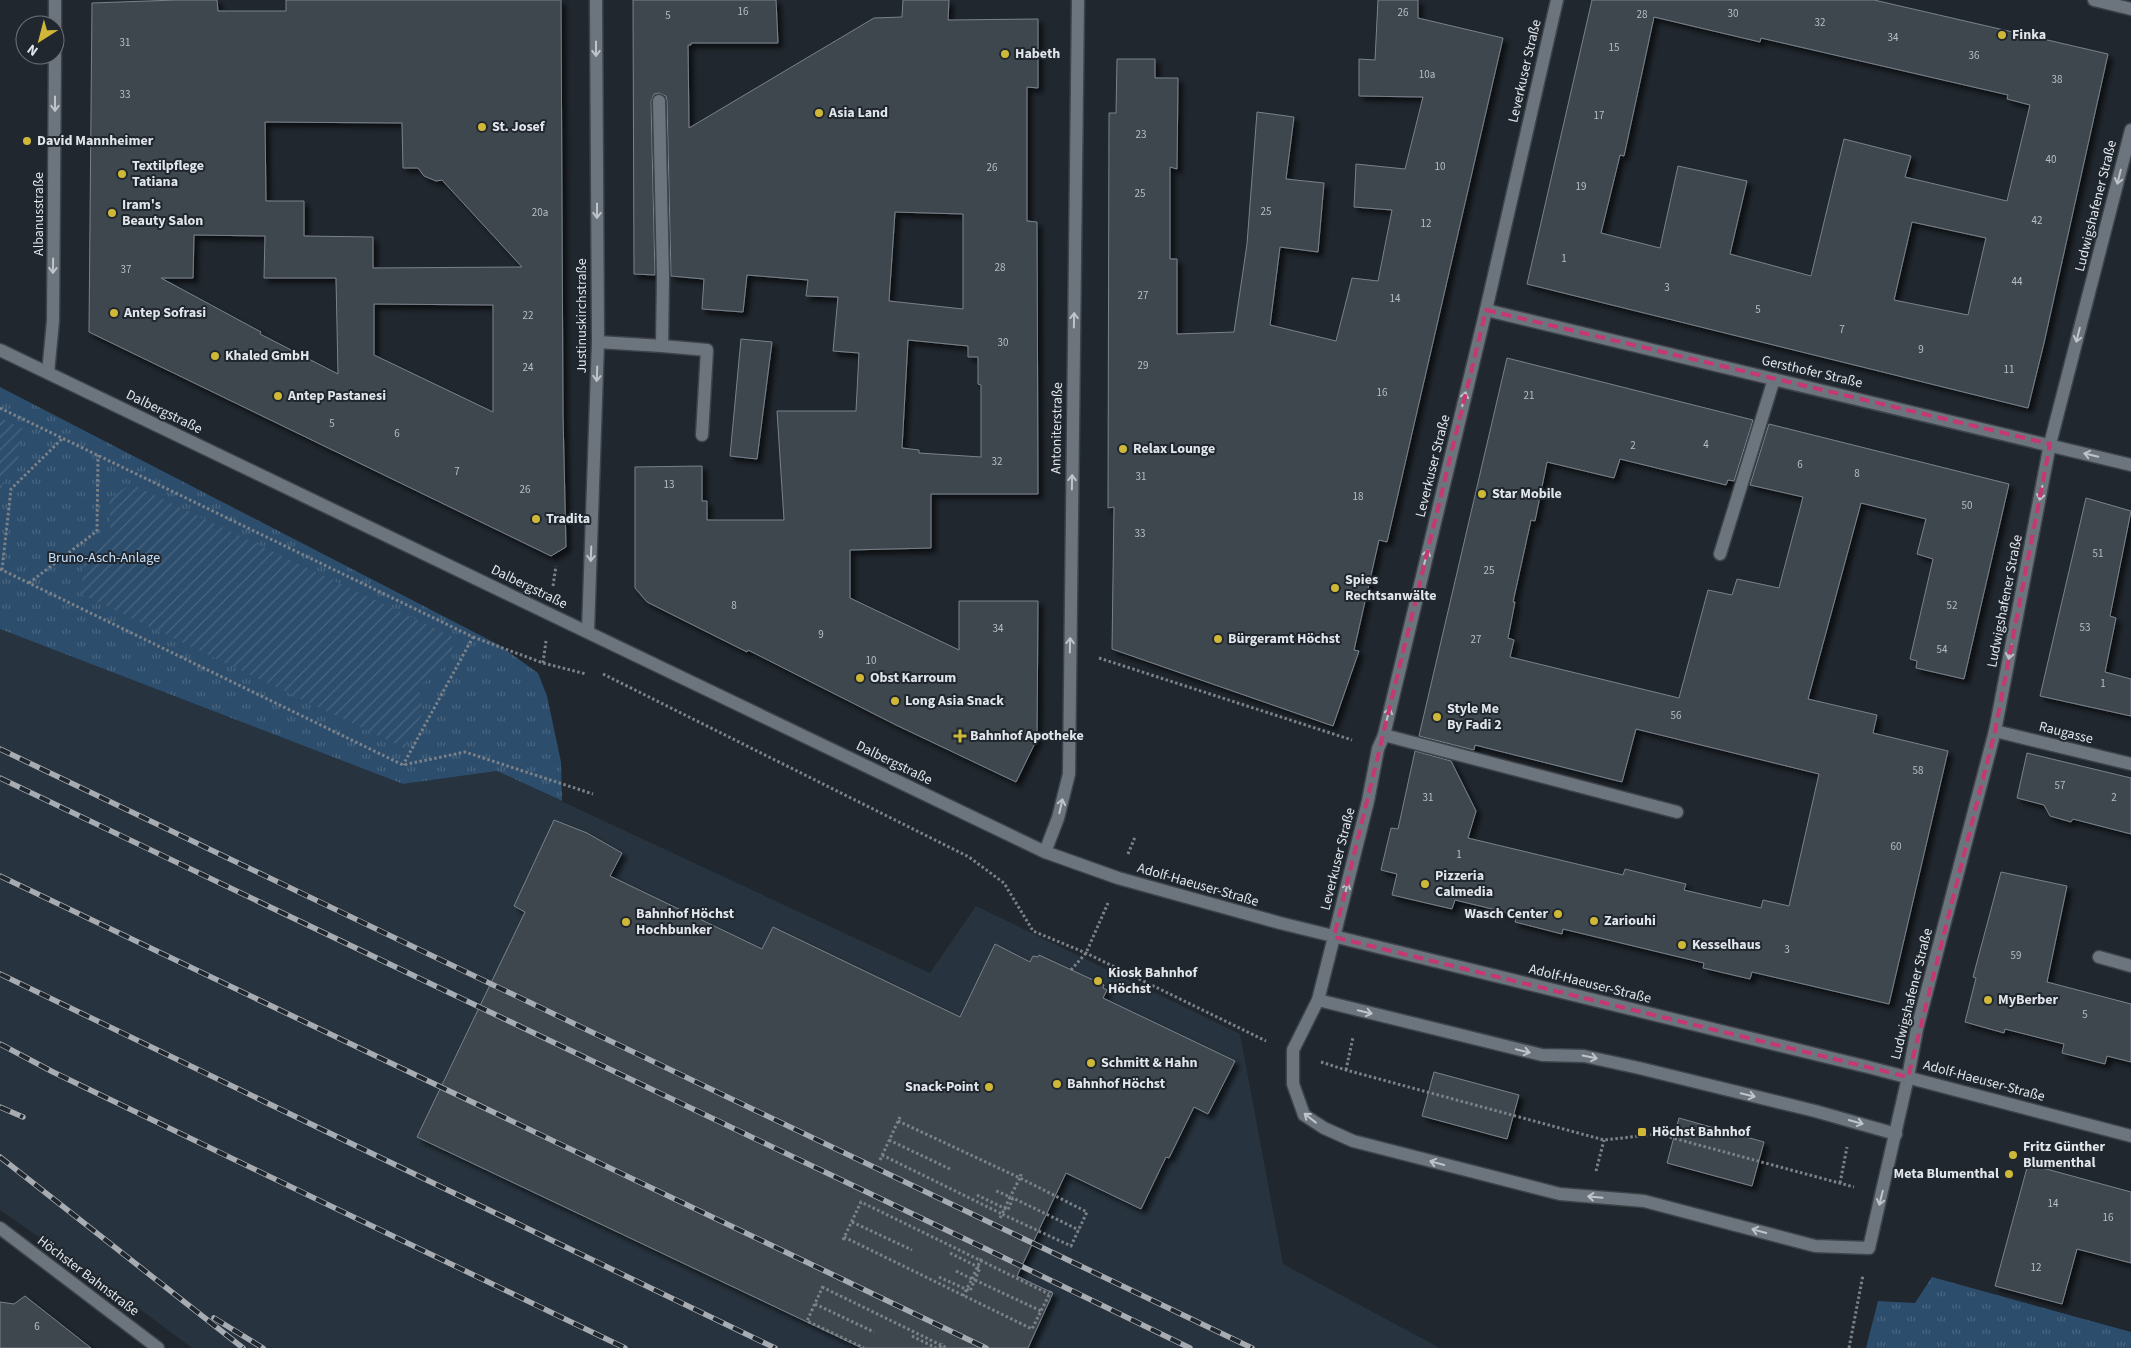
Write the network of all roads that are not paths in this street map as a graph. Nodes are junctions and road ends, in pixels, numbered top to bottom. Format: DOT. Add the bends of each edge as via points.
graph roads {
  1 [pos="55,0"];
  2 [pos="596,0"];
  3 [pos="1078,0"];
  4 [pos="1557,0"];
  5 [pos="2094,0"];
  6 [pos="2131,9"];
  7 [pos="55,15"];
  8 [pos="55,65"];
  9 [pos="659,101"];
  10 [pos="2131,130"];
  11 [pos="1486,310"];
  12 [pos="598,342"];
  13 [pos="662,346"];
  14 [pos="0,350"];
  15 [pos="48,373"];
  16 [pos="1774,379"];
  17 [pos="702,435"];
  18 [pos="2050,444"];
  19 [pos="2131,465"];
  20 [pos="1720,554"];
  21 [pos="588,631"];
  22 [pos="1995,731"];
  23 [pos="1384,735"];
  24 [pos="2131,764"];
  25 [pos="1677,812"];
  26 [pos="1045,852"];
  27 [pos="1334,937"];
  28 [pos="2100,956"];
  29 [pos="2131,966"];
  30 [pos="1318,1000"];
  31 [pos="1908,1077"];
  32 [pos="1896,1134"];
  33 [pos="2131,1136"];
  34 [pos="0,1228"];
  35 [pos="1869,1248"];
  36 [pos="158,1348"];
  1 -- 7 [label="street, Albanusstraße"];
  2 -- 12 [label="street, Justinuskirchstraße, one-way"];
  26 -- 3 [label="street, Antoniterstraße, one-way" via="1069,774"];
  4 -- 11 [label="street, Leverkuser Straße"];
  5 -- 6 [label="street"];
  8 -- 15 [label="street, Albanusstraße, one-way" via="53,321"];
  9 -- 13 [label="street"];
  10 -- 18 [label="street, Ludwigshafener Straße, one-way"];
  11 -- 16 [label="street, Gersthofer Straße"];
  23 -- 11 [label="street, Leverkuser Straße, one-way"];
  12 -- 13 [label="street"];
  12 -- 21 [label="street, Justinuskirchstraße, one-way"];
  13 -- 17 [label="street" via="707,350"];
  14 -- 15 [label="street, Dalbergstraße"];
  15 -- 21 [label="street, Dalbergstraße"];
  16 -- 18 [label="street, Gersthofer Straße"];
  16 -- 20 [label="street"];
  19 -- 18 [label="street, Gersthofer Straße, one-way"];
  18 -- 22 [label="street, Ludwigshafener Straße, one-way"];
  21 -- 26 [label="street, Dalbergstraße"];
  22 -- 24 [label="street, Raugasse"];
  22 -- 31 [label="street, Ludwigshafener Straße" via="1917,1030"];
  23 -- 25 [label="street"];
  27 -- 23 [label="street, Leverkuser Straße, one-way"];
  26 -- 27 [label="street, Adolf-Haeuser-Straße" via="1118,878"];
  27 -- 30 [label="street, Leverkuser Straße"];
  27 -- 31 [label="street, Adolf-Haeuser-Straße"];
  28 -- 29 [label="street"];
  30 -- 32 [label="street, one-way" via="1542,1055 1584,1056 1620,1064"];
  35 -- 30 [label="street, Leverkuser Straße, one-way" via="1815,1246 1644,1201 1560,1194 1353,1141 1324,1128 1304,1114 1293,1084 1293,1050"];
  31 -- 32 [label="street, Ludwigshafener Straße"];
  31 -- 33 [label="street, Adolf-Haeuser-Straße"];
  32 -- 35 [label="street, Ludwigshafener Straße, one-way"];
  34 -- 36 [label="street, Höchster Bahnstraße"];
}
